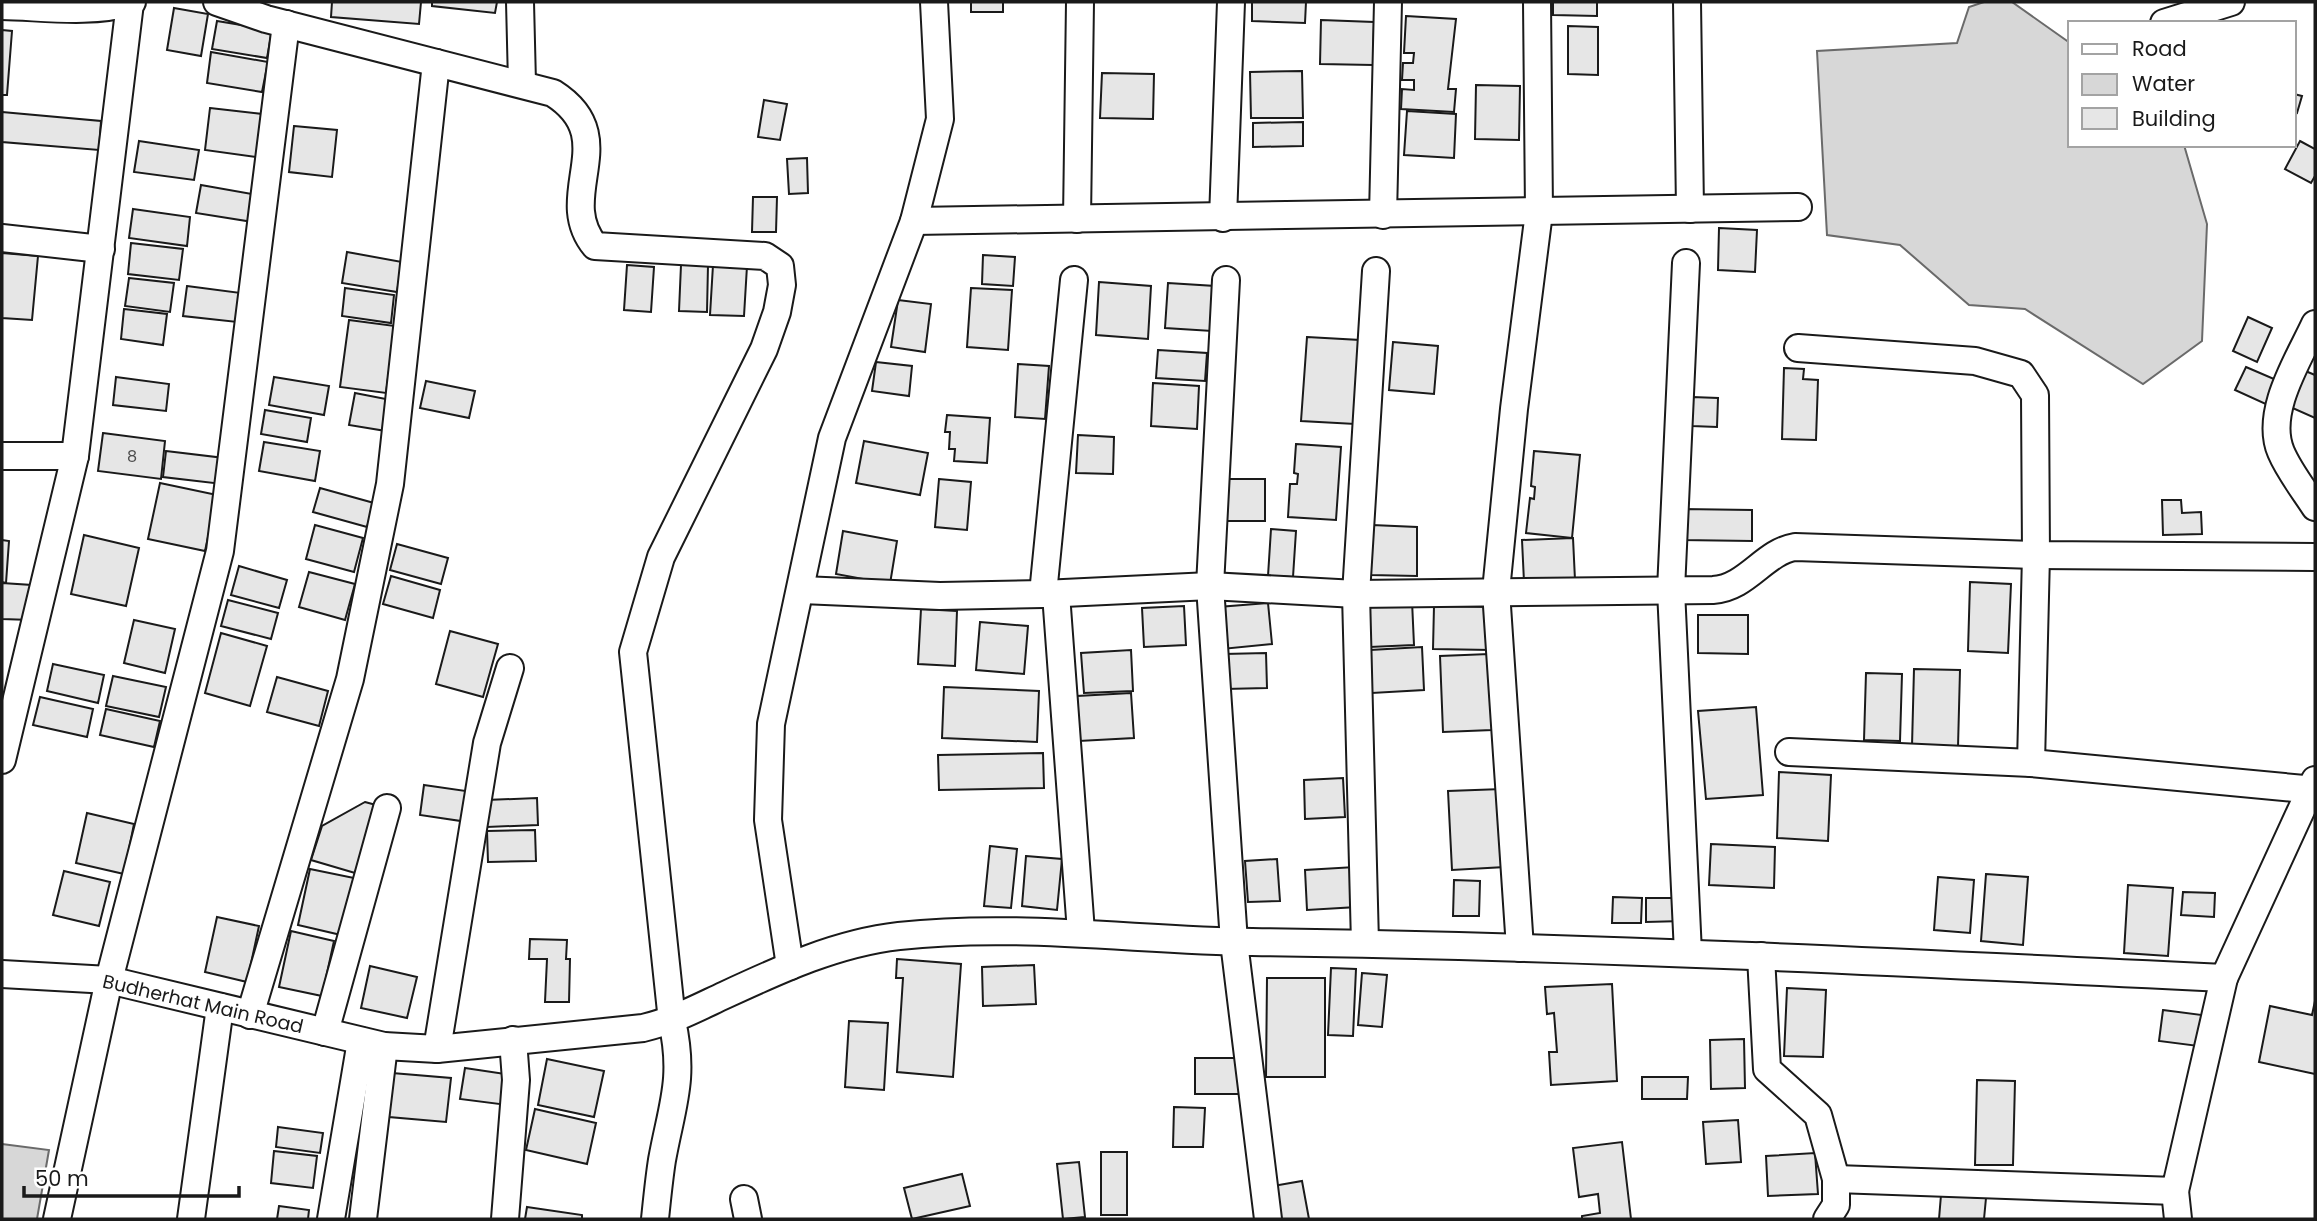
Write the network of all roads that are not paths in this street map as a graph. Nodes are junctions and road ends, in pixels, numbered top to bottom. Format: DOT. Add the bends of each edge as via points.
graph roads {
  1 [pos="131,2"];
  2 [pos="217,2"];
  3 [pos="520,2"];
  4 [pos="934,2"];
  5 [pos="1080,2"];
  6 [pos="1231,2"];
  7 [pos="1388,2"];
  8 [pos="1537,2"];
  9 [pos="1687,2"];
  10 [pos="2231,2"];
  11 [pos="19,5"];
  12 [pos="2170,21"];
  13 [pos="286,24"];
  14 [pos="436,62"];
  15 [pos="522,83"];
  16 [pos="1798,207"];
  17 [pos="1690,209"];
  18 [pos="1539,212"];
  19 [pos="1383,215"];
  20 [pos="1223,218"];
  21 [pos="1077,219"];
  22 [pos="914,221"];
  23 [pos="2,238"];
  24 [pos="101,249"];
  25 [pos="1686,263"];
  26 [pos="1376,271"];
  27 [pos="1074,280"];
  28 [pos="1226,280"];
  29 [pos="2315,324"];
  30 [pos="1798,348"];
  31 [pos="2,456"];
  32 [pos="75,456"];
  33 [pos="2315,507"];
  34 [pos="2036,555"];
  35 [pos="2315,557"];
  36 [pos="1210,586"];
  37 [pos="802,590"];
  38 [pos="1671,590"];
  39 [pos="1496,591"];
  40 [pos="1049,594"];
  41 [pos="1356,594"];
  42 [pos="510,667"];
  43 [pos="1788,752"];
  44 [pos="2,760"];
  45 [pos="2031,763"];
  46 [pos="2314,786"];
  47 [pos="387,808"];
  48 [pos="1081,932"];
  49 [pos="1234,942"];
  50 [pos="1365,943"];
  51 [pos="1520,948"];
  52 [pos="1688,953"];
  53 [pos="1761,956"];
  54 [pos="790,966"];
  55 [pos="2,974"];
  56 [pos="2224,978"];
  57 [pos="109,980"];
  58 [pos="220,1007"];
  59 [pos="250,1015"];
  60 [pos="672,1021"];
  61 [pos="325,1032"];
  62 [pos="513,1040"];
  63 [pos="372,1044"];
  64 [pos="437,1049"];
  65 [pos="1836,1179"];
  66 [pos="2175,1191"];
  67 [pos="57,1219"];
  68 [pos="191,1219"];
  69 [pos="331,1219"];
  70 [pos="363,1219"];
  71 [pos="505,1219"];
  72 [pos="654,1219"];
  73 [pos="1268,1219"];
  74 [pos="1827,1219"];
  75 [pos="2178,1219"];
  1 -- 11 [label="street" via="73,10"];
  1 -- 24 [label="street"];
  2 -- 13 [label="street"];
  3 -- 15 [label="street"];
  4 -- 22 [label="street" via="940,119"];
  5 -- 21 [label="street"];
  6 -- 20 [label="street"];
  7 -- 19 [label="street"];
  8 -- 18 [label="street"];
  9 -- 17 [label="street"];
  10 -- 12 [label="street"];
  13 -- 14 [label="street"];
  13 -- 57 [label="street" via="220,551"];
  14 -- 15 [label="street"];
  14 -- 59 [label="street" via="390,484 350,679"];
  15 -- 60 [label="street" via="553,93 573,106 584,124 580,213 584,232 594,246 765,256 779,266 782,285 764,349 661,557 633,652"];
  16 -- 17 [label="street"];
  17 -- 18 [label="street"];
  18 -- 19 [label="street"];
  18 -- 39 [label="street"];
  19 -- 20 [label="street"];
  20 -- 21 [label="street"];
  21 -- 22 [label="street"];
  22 -- 37 [label="street" via="832,438"];
  23 -- 24 [label="street"];
  24 -- 32 [label="street"];
  25 -- 38 [label="street"];
  26 -- 41 [label="street"];
  27 -- 40 [label="street"];
  28 -- 36 [label="street"];
  29 -- 33 [label="street" via="2284,393 2278,423 2280,451"];
  30 -- 34 [label="street" via="1975,361 2021,374 2035,395"];
  31 -- 32 [label="street"];
  32 -- 44 [label="street"];
  34 -- 35 [label="street"];
  34 -- 38 [label="street" via="1796,547 1726,589"];
  34 -- 45 [label="street"];
  36 -- 40 [label="street"];
  36 -- 41 [label="street"];
  36 -- 49 [label="street"];
  37 -- 40 [label="street" via="940,596"];
  37 -- 54 [label="street" via="771,724 768,820"];
  38 -- 39 [label="street"];
  38 -- 52 [label="street"];
  39 -- 41 [label="street"];
  39 -- 51 [label="street"];
  40 -- 48 [label="street"];
  41 -- 50 [label="street"];
  42 -- 64 [label="street" via="487,743"];
  43 -- 45 [label="street"];
  45 -- 46 [label="street"];
  46 -- 56 [label="street"];
  47 -- 61 [label="street"];
  48 -- 49 [label="street, Budherhat Main Road"];
  48 -- 54 [label="street, Budherhat Main Road" via="902,935 850,943"];
  49 -- 50 [label="street, Budherhat Main Road"];
  49 -- 73 [label="street"];
  50 -- 51 [label="street, Budherhat Main Road"];
  51 -- 52 [label="street, Budherhat Main Road"];
  52 -- 53 [label="street, Budherhat Main Road"];
  53 -- 56 [label="street, Budherhat Main Road"];
  53 -- 65 [label="street" via="1767,1069 1818,1115"];
  54 -- 60 [label="street, Budherhat Main Road"];
  55 -- 57 [label="street, Budherhat Main Road"];
  56 -- 66 [label="street"];
  57 -- 58 [label="street, Budherhat Main Road"];
  57 -- 67 [label="street"];
  58 -- 59 [label="street, Budherhat Main Road"];
  58 -- 68 [label="street"];
  59 -- 61 [label="street, Budherhat Main Road"];
  60 -- 62 [label="street, Budherhat Main Road" via="643,1028"];
  60 -- 72 [label="street" via="679,1054 679,1089"];
  61 -- 63 [label="street, Budherhat Main Road"];
  62 -- 64 [label="street, Budherhat Main Road"];
  62 -- 71 [label="street" via="516,1080"];
  63 -- 64 [label="street, Budherhat Main Road"];
  63 -- 69 [label="street"];
  63 -- 70 [label="street"];
  65 -- 66 [label="street"];
  65 -- 74 [label="street" via="1836,1205"];
  66 -- 75 [label="street"];
}
